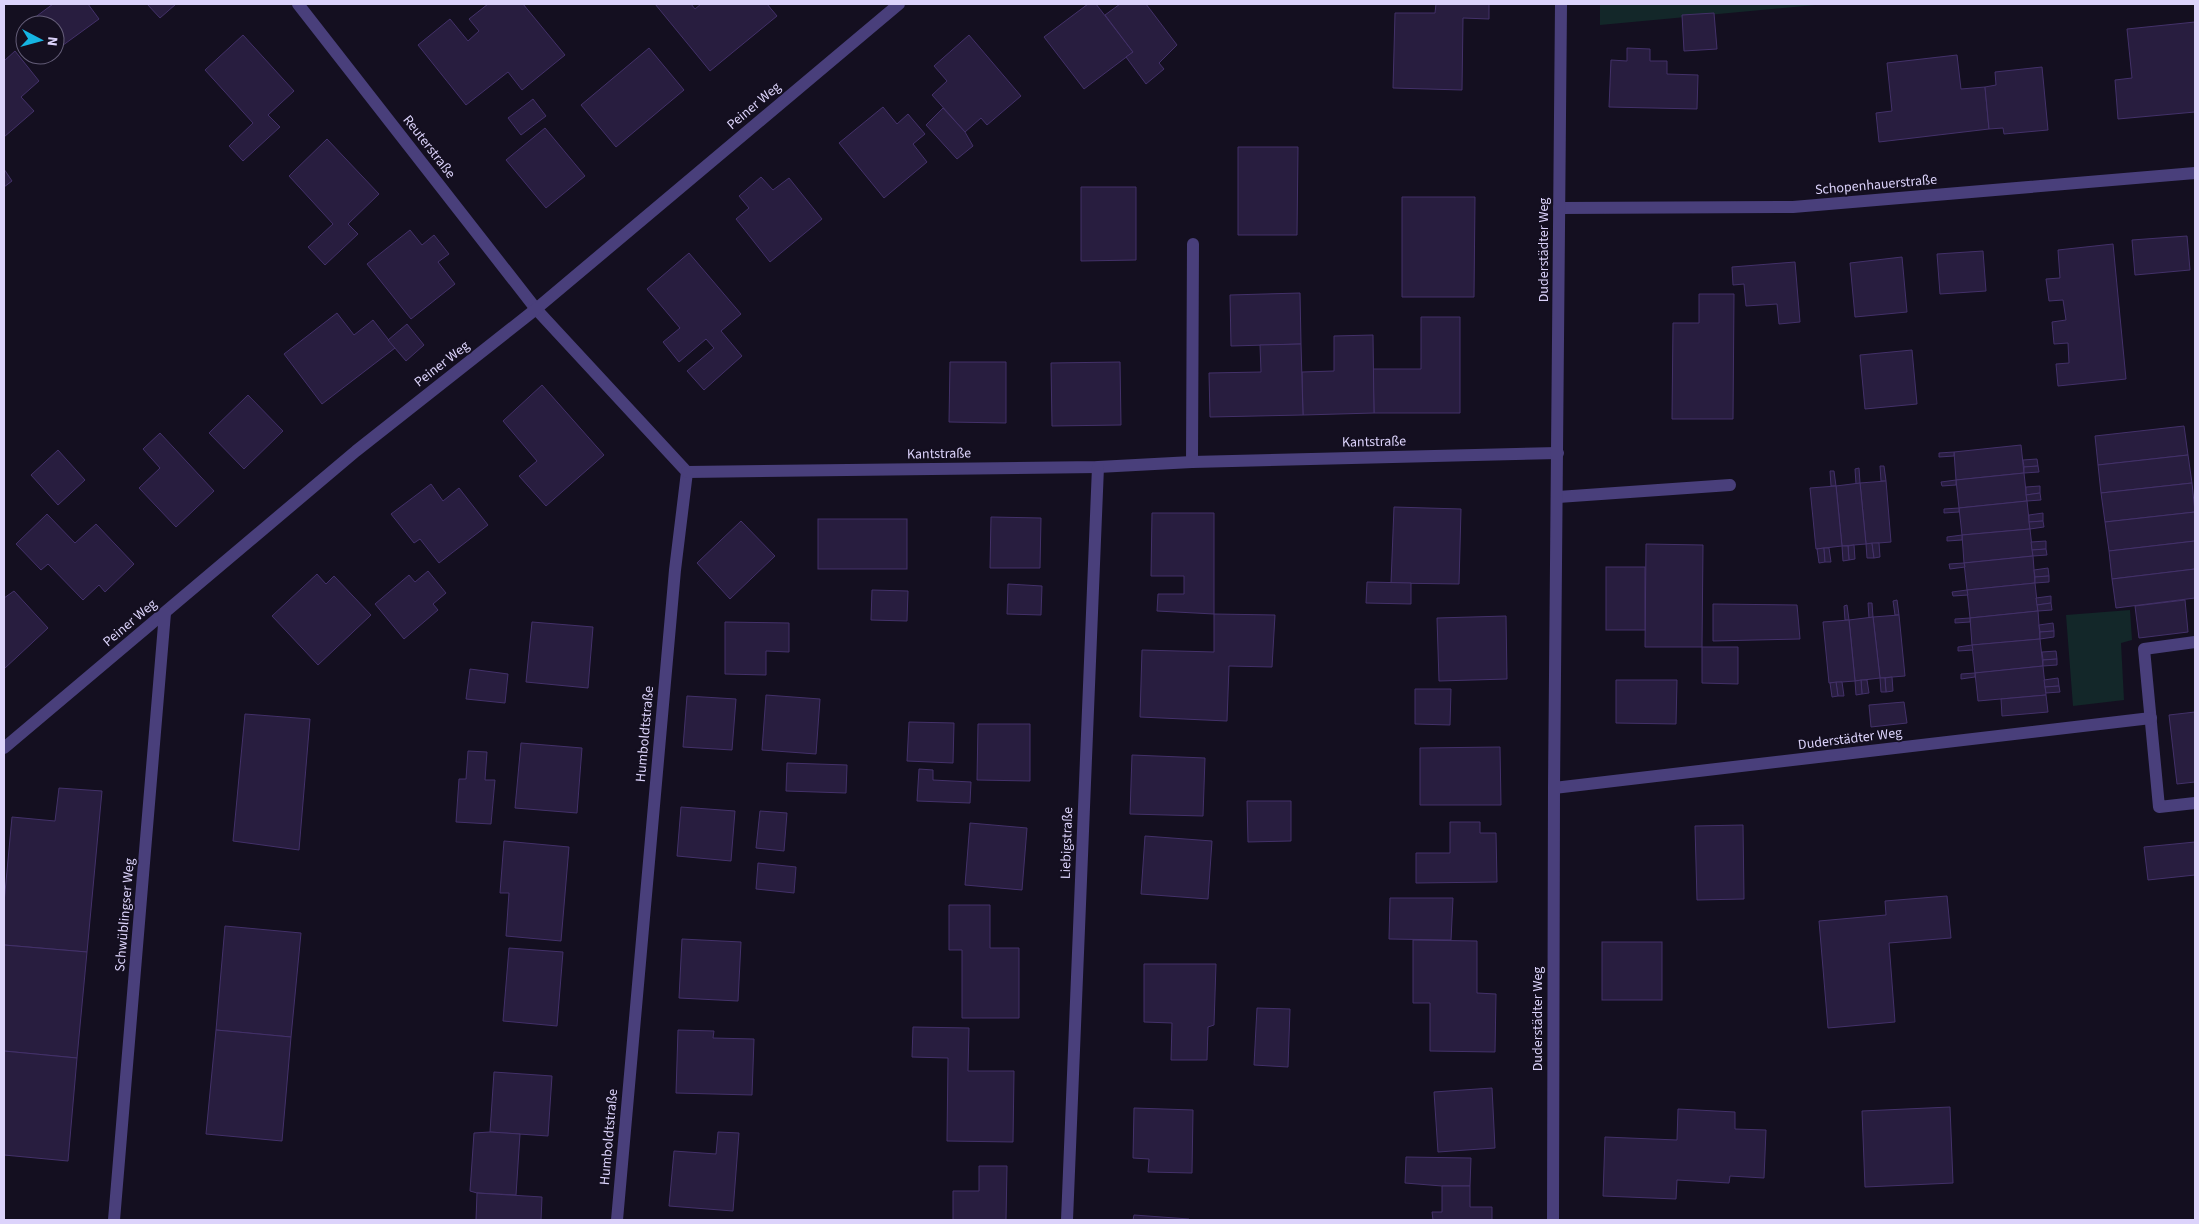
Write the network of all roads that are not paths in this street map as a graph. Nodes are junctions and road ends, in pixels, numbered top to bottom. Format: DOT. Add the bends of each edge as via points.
graph roads {
  1 [pos="298,4"];
  2 [pos="899,4"];
  3 [pos="1560,4"];
  4 [pos="2195,173"];
  5 [pos="1560,208"];
  6 [pos="1193,244"];
  7 [pos="536,309"];
  8 [pos="1558,453"];
  9 [pos="1192,462"];
  10 [pos="1098,467"];
  11 [pos="687,472"];
  12 [pos="1730,486"];
  13 [pos="1558,497"];
  14 [pos="166,613"];
  15 [pos="2195,642"];
  16 [pos="2150,718"];
  17 [pos="4,748"];
  18 [pos="1554,788"];
  19 [pos="2195,803"];
  20 [pos="114,1220"];
  21 [pos="617,1220"];
  22 [pos="1067,1220"];
  23 [pos="1553,1220"];
  1 -- 7 [label="street, Reuterstraße"];
  2 -- 7 [label="street, Peiner Weg"];
  3 -- 5 [label="street, Duderstädter Weg"];
  4 -- 5 [label="street, Schopenhauerstraße" via="1793,207"];
  5 -- 8 [label="street, Duderstädter Weg"];
  6 -- 9 [label="street"];
  7 -- 11 [label="street"];
  7 -- 14 [label="street, Peiner Weg" via="356,451"];
  8 -- 9 [label="street, Kantstraße"];
  8 -- 13 [label="street, Duderstädter Weg"];
  9 -- 10 [label="street, Kantstraße"];
  10 -- 11 [label="street, Kantstraße"];
  10 -- 22 [label="street, Liebigstraße"];
  11 -- 21 [label="street, Humboldtstraße" via="674,570"];
  12 -- 13 [label="street"];
  13 -- 18 [label="street, Duderstädter Weg"];
  14 -- 17 [label="street, Peiner Weg"];
  14 -- 20 [label="street, Schwüblingser Weg"];
  15 -- 16 [label="street" via="2144,649"];
  16 -- 18 [label="street, Duderstädter Weg"];
  16 -- 19 [label="street" via="2159,807"];
  18 -- 23 [label="street, Duderstädter Weg"];
}
